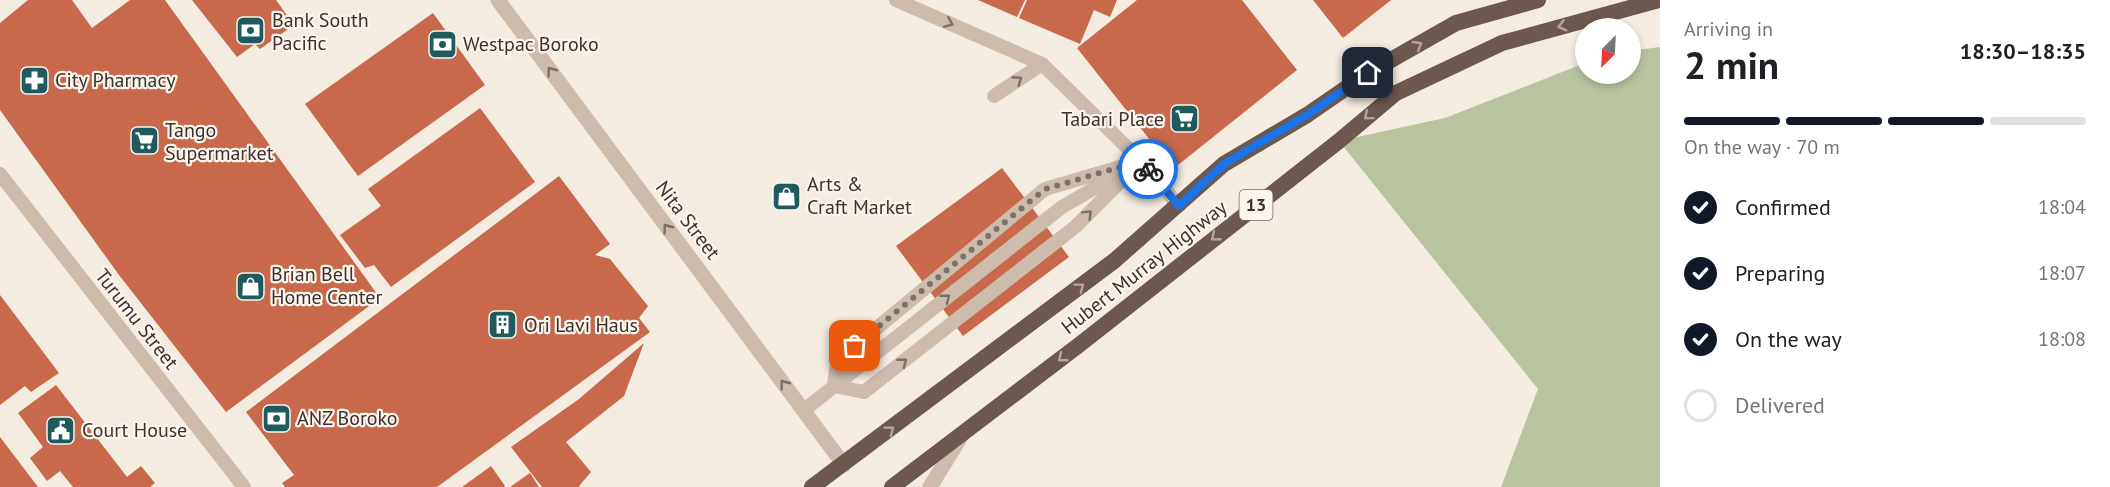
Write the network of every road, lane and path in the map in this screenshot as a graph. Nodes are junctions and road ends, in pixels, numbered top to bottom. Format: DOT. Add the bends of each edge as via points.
graph roads {
  1 [pos="498,0"];
  2 [pos="896,0"];
  3 [pos="1538,0"];
  4 [pos="1659,0"];
  5 [pos="1042,63"];
  6 [pos="994,96"];
  7 [pos="1141,161"];
  8 [pos="0,174"];
  9 [pos="1179,206"];
  10 [pos="834,386"];
  11 [pos="804,410"];
  12 [pos="962,435"];
  13 [pos="844,465"];
  14 [pos="244,487"];
  15 [pos="812,487"];
  16 [pos="892,487"];
  17 [pos="930,487"];
  11 -- 1 [label="street, Nita Street, one-way"];
  2 -- 5 [label="lane, one-way"];
  9 -- 3 [label="highway, Hubert Murray Highway, one-way" via="1224,164 1456,23"];
  4 -- 12 [label="highway, Hubert Murray Highway / 13, one-way" via="1502,43 1396,93"];
  6 -- 5 [label="lane, one-way"];
  5 -- 7 [label="lane"];
  7 -- 9 [label="lane"];
  10 -- 7 [label="lane, one-way" via="1062,207"];
  10 -- 7 [label="lane, one-way" via="864,392 1075,227"];
  7 -- 10 [label="lane" via="1045,189 837,361"];
  8 -- 14 [label="lane, Turumu Street"];
  13 -- 9 [label="highway, Hubert Murray Highway, one-way" via="1114,261"];
  10 -- 11 [label="lane"];
  11 -- 13 [label="street, Nita Street"];
  12 -- 16 [label="highway, Hubert Murray Highway / 13"];
  12 -- 17 [label="street"];
  13 -- 15 [label="highway, Hubert Murray Highway"];
}
